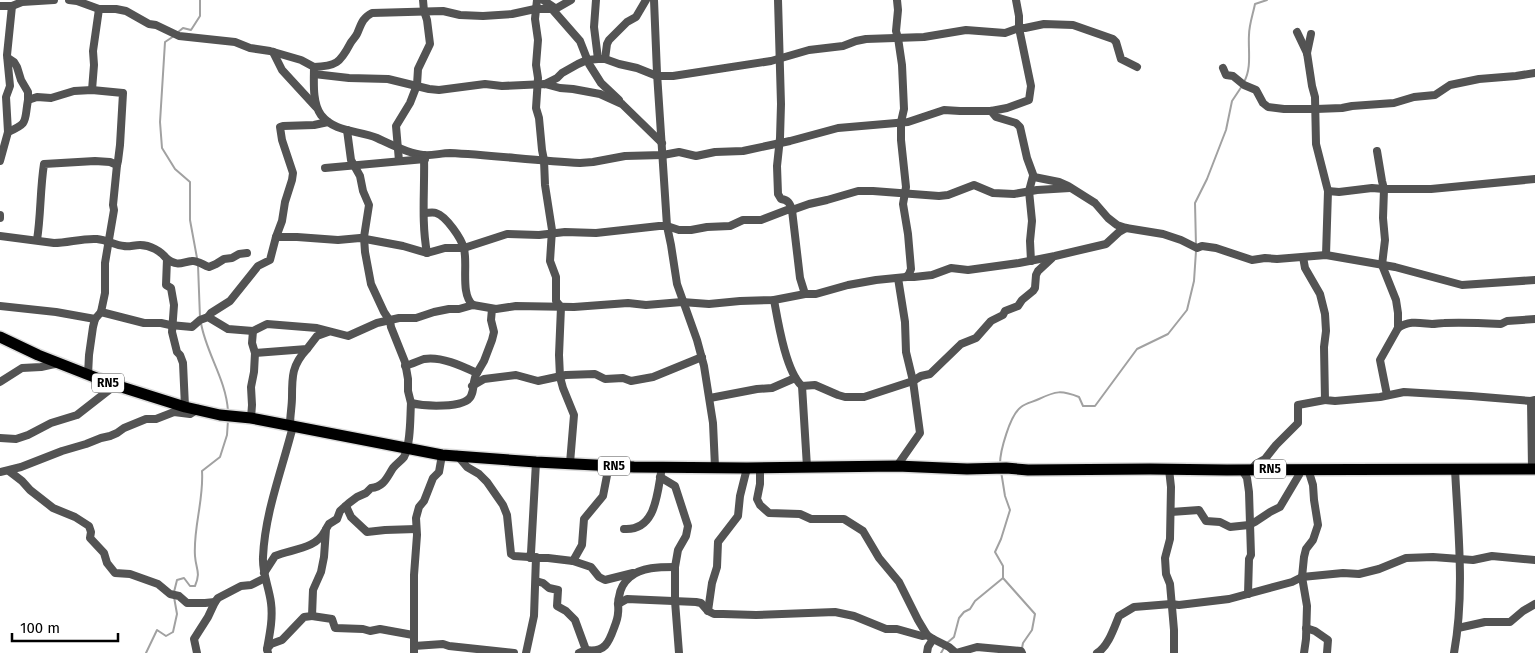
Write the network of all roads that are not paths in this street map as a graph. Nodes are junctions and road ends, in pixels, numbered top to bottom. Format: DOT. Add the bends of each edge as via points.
graph roads {
  1 [pos="54,0"];
  2 [pos="68,0"];
  3 [pos="423,0"];
  4 [pos="537,0"];
  5 [pos="543,0"];
  6 [pos="571,0"];
  7 [pos="596,0"];
  8 [pos="778,0"];
  9 [pos="898,0"];
  10 [pos="1016,0"];
  11 [pos="652,1"];
  12 [pos="116,4"];
  13 [pos="5,5"];
  14 [pos="99,9"];
  15 [pos="535,9"];
  16 [pos="554,9"];
  17 [pos="424,11"];
  18 [pos="1019,28"];
  19 [pos="1297,32"];
  20 [pos="1311,34"];
  21 [pos="898,38"];
  22 [pos="273,52"];
  23 [pos="1307,53"];
  24 [pos="780,58"];
  25 [pos="602,59"];
  26 [pos="8,60"];
  27 [pos="587,60"];
  28 [pos="1137,67"];
  29 [pos="0,68"];
  30 [pos="1223,68"];
  31 [pos="314,70"];
  32 [pos="1535,73"];
  33 [pos="657,76"];
  34 [pos="541,84"];
  35 [pos="417,85"];
  36 [pos="92,90"];
  37 [pos="28,100"];
  38 [pos="622,104"];
  39 [pos="316,107"];
  40 [pos="1316,109"];
  41 [pos="991,110"];
  42 [pos="328,122"];
  43 [pos="901,122"];
  44 [pos="347,130"];
  45 [pos="5,135"];
  46 [pos="779,142"];
  47 [pos="662,143"];
  48 [pos="398,147"];
  49 [pos="1377,151"];
  50 [pos="663,155"];
  51 [pos="424,157"];
  52 [pos="544,160"];
  53 [pos="0,161"];
  54 [pos="399,161"];
  55 [pos="117,165"];
  56 [pos="353,165"];
  57 [pos="325,168"];
  58 [pos="1033,176"];
  59 [pos="1535,179"];
  60 [pos="1070,188"];
  61 [pos="1328,190"];
  62 [pos="1384,190"];
  63 [pos="1029,191"];
  64 [pos="905,194"];
  65 [pos="792,210"];
  66 [pos="424,213"];
  67 [pos="667,226"];
  68 [pos="1126,228"];
  69 [pos="551,234"];
  70 [pos="0,236"];
  71 [pos="276,237"];
  72 [pos="364,239"];
  73 [pos="37,240"];
  74 [pos="108,241"];
  75 [pos="464,248"];
  76 [pos="427,253"];
  77 [pos="247,254"];
  78 [pos="1054,256"];
  79 [pos="1326,256"];
  80 [pos="1303,257"];
  81 [pos="167,259"];
  82 [pos="1031,261"];
  83 [pos="1382,265"];
  84 [pos="902,277"];
  85 [pos="1535,280"];
  86 [pos="805,294"];
  87 [pos="774,300"];
  88 [pos="682,302"];
  89 [pos="473,305"];
  90 [pos="0,306"];
  91 [pos="561,307"];
  92 [pos="492,309"];
  93 [pos="98,316"];
  94 [pos="208,317"];
  95 [pos="1535,319"];
  96 [pos="390,320"];
  97 [pos="172,325"];
  98 [pos="1398,328"];
  99 [pos="253,331"];
  100 [pos="328,332"];
  101 [pos="0,337"];
  102 [pos="307,349"];
  103 [pos="254,353"];
  104 [pos="702,357"];
  105 [pos="59,363"];
  106 [pos="405,366"];
  107 [pos="477,373"];
  108 [pos="88,375"];
  109 [pos="560,376"];
  110 [pos="795,378"];
  111 [pos="913,381"];
  112 [pos="0,382"];
  113 [pos="112,384"];
  114 [pos="472,386"];
  115 [pos="802,386"];
  116 [pos="1387,396"];
  117 [pos="710,398"];
  118 [pos="1325,400"];
  119 [pos="1533,400"];
  120 [pos="411,403"];
  121 [pos="185,407"];
  122 [pos="198,409"];
  123 [pos="251,418"];
  124 [pos="291,426"];
  125 [pos="0,438"];
  126 [pos="407,448"];
  127 [pos="442,455"];
  128 [pos="457,455"];
  129 [pos="536,462"];
  130 [pos="570,462"];
  131 [pos="608,465"];
  132 [pos="897,466"];
  133 [pos="715,467"];
  134 [pos="807,467"];
  135 [pos="747,468"];
  136 [pos="760,468"];
  137 [pos="1169,469"];
  138 [pos="1247,469"];
  139 [pos="1305,469"];
  140 [pos="1455,469"];
  141 [pos="1533,469"];
  142 [pos="9,471"];
  143 [pos="0,472"];
  144 [pos="661,472"];
  145 [pos="346,506"];
  146 [pos="1171,512"];
  147 [pos="1249,525"];
  148 [pos="326,529"];
  149 [pos="416,529"];
  150 [pos="624,529"];
  151 [pos="532,557"];
  152 [pos="1459,558"];
  153 [pos="1535,560"];
  154 [pos="573,561"];
  155 [pos="674,566"];
  156 [pos="637,572"];
  157 [pos="264,576"];
  158 [pos="1302,577"];
  159 [pos="536,582"];
  160 [pos="621,590"];
  161 [pos="1248,594"];
  162 [pos="636,599"];
  163 [pos="675,601"];
  164 [pos="215,602"];
  165 [pos="618,604"];
  166 [pos="1171,604"];
  167 [pos="1535,604"];
  168 [pos="708,611"];
  169 [pos="312,616"];
  170 [pos="1306,628"];
  171 [pos="1458,628"];
  172 [pos="413,635"];
  173 [pos="930,637"];
  174 [pos="610,641"];
  175 [pos="414,649"];
  176 [pos="266,652"];
  177 [pos="583,652"];
  178 [pos="1009,652"];
  179 [pos="197,653"];
  180 [pos="514,653"];
  181 [pos="526,653"];
  182 [pos="610,653"];
  183 [pos="679,653"];
  184 [pos="927,653"];
  185 [pos="956,653"];
  186 [pos="1022,653"];
  187 [pos="1097,653"];
  188 [pos="1174,653"];
  189 [pos="1304,653"];
  190 [pos="1327,653"];
  191 [pos="1454,653"];
  1 -- 13 [label="street"];
  2 -- 14 [label="street"];
  3 -- 17 [label="street"];
  4 -- 15 [label="street"];
  5 -- 16 [label="street"];
  6 -- 16 [label="street"];
  7 -- 25 [label="street" via="594,27"];
  8 -- 24 [label="street"];
  9 -- 21 [label="street"];
  10 -- 18 [label="street"];
  11 -- 25 [label="street" via="609,40"];
  11 -- 33 [label="street"];
  12 -- 14 [label="street"];
  12 -- 22 [label="street" via="149,24 179,36 235,42"];
  13 -- 26 [label="street"];
  14 -- 36 [label="street"];
  15 -- 16 [label="street"];
  15 -- 17 [label="street" via="474,16"];
  15 -- 34 [label="street" via="536,65"];
  16 -- 27 [label="street" via="580,41"];
  17 -- 31 [label="street" via="380,12 368,16 361,22 342,59"];
  17 -- 35 [label="street" via="430,44 418,69"];
  18 -- 21 [label="street" via="1005,33 966,30"];
  18 -- 28 [label="street" via="1056,24 1089,30 1115,41 1121,59"];
  18 -- 41 [label="street" via="1031,86 1029,100"];
  19 -- 23 [label="street"];
  20 -- 23 [label="street"];
  21 -- 24 [label="street" via="856,40 843,46"];
  21 -- 43 [label="street" via="904,101"];
  22 -- 31 [label="street" via="301,60"];
  22 -- 39 [label="street" via="282,70"];
  23 -- 40 [label="street"];
  24 -- 33 [label="street" via="682,75"];
  24 -- 46 [label="street" via="782,104"];
  25 -- 27 [label="street"];
  25 -- 33 [label="street"];
  26 -- 29 [label="street"];
  26 -- 37 [label="street" via="16,65 28,92"];
  26 -- 45 [label="street" via="10,86 6,95"];
  27 -- 34 [label="street"];
  27 -- 38 [label="street" via="601,83"];
  30 -- 40 [label="street" via="1226,75 1256,90 1266,106"];
  31 -- 35 [label="street" via="349,78 388,79"];
  31 -- 39 [label="street"];
  32 -- 40 [label="street" via="1450,84 1435,96"];
  33 -- 47 [label="street"];
  34 -- 35 [label="street" via="485,84 439,90"];
  34 -- 38 [label="street" via="600,94"];
  34 -- 52 [label="street" via="536,108"];
  35 -- 48 [label="street" via="396,126"];
  36 -- 37 [label="street"];
  36 -- 55 [label="street" via="123,93"];
  37 -- 45 [label="street" via="26,120 22,126"];
  38 -- 47 [label="street"];
  39 -- 42 [label="street"];
  40 -- 61 [label="street" via="1316,144"];
  41 -- 43 [label="street" via="944,110"];
  41 -- 58 [label="street" via="996,117 1020,127"];
  42 -- 44 [label="street"];
  42 -- 71 [label="street" via="314,126 280,127 293,173"];
  43 -- 46 [label="street" via="838,128"];
  43 -- 64 [label="street"];
  44 -- 48 [label="street"];
  44 -- 56 [label="street"];
  45 -- 53 [label="street"];
  46 -- 50 [label="street" via="743,151 696,156 679,152"];
  46 -- 65 [label="street" via="776,162 778,194"];
  47 -- 50 [label="street"];
  48 -- 51 [label="street"];
  48 -- 54 [label="street"];
  49 -- 62 [label="street"];
  50 -- 52 [label="street" via="625,156 580,163"];
  50 -- 67 [label="street"];
  51 -- 52 [label="street" via="449,153"];
  51 -- 54 [label="street"];
  51 -- 66 [label="street"];
  52 -- 69 [label="street"];
  54 -- 56 [label="street"];
  55 -- 73 [label="street" via="95,161 44,164"];
  55 -- 74 [label="street"];
  56 -- 57 [label="street"];
  56 -- 72 [label="street" via="369,205"];
  58 -- 60 [label="street"];
  58 -- 63 [label="street"];
  59 -- 62 [label="street"];
  60 -- 63 [label="street"];
  60 -- 68 [label="street" via="1095,203 1113,222"];
  61 -- 62 [label="street"];
  61 -- 79 [label="street"];
  62 -- 83 [label="street"];
  63 -- 64 [label="street" via="993,193 974,185 948,195"];
  63 -- 82 [label="street"];
  64 -- 65 [label="street" via="858,191"];
  64 -- 84 [label="street" via="903,204 911,268 909,274"];
  65 -- 67 [label="street" via="761,220 743,220 730,226 691,230"];
  65 -- 86 [label="street"];
  66 -- 75 [label="street" via="436,213 444,219"];
  66 -- 76 [label="street"];
  67 -- 69 [label="street"];
  67 -- 88 [label="street"];
  68 -- 78 [label="street" via="1106,244"];
  68 -- 80 [label="street" via="1163,234 1197,248 1216,248 1252,260"];
  69 -- 75 [label="street" via="507,234"];
  69 -- 91 [label="street" via="550,261 556,277 556,301"];
  70 -- 73 [label="street"];
  71 -- 72 [label="street"];
  71 -- 94 [label="street" via="270,260 258,266 230,300"];
  72 -- 76 [label="street"];
  72 -- 96 [label="street" via="371,284"];
  73 -- 74 [label="street" via="61,243 82,239"];
  74 -- 81 [label="street" via="126,246 145,246"];
  74 -- 93 [label="street" via="105,294"];
  75 -- 76 [label="street"];
  75 -- 89 [label="street" via="466,283"];
  77 -- 81 [label="street" via="207,267 194,260 179,264"];
  78 -- 82 [label="street"];
  78 -- 111 [label="street" via="1038,271 1035,290 1018,306 991,321 976,338 961,344 933,372"];
  79 -- 80 [label="street"];
  79 -- 83 [label="street"];
  80 -- 118 [label="street" via="1305,268 1320,294 1325,314"];
  81 -- 97 [label="street" via="166,285 172,290 174,306"];
  82 -- 84 [label="street" via="968,270 951,268"];
  83 -- 85 [label="street" via="1462,285"];
  83 -- 98 [label="street" via="1396,300"];
  84 -- 86 [label="street"];
  84 -- 111 [label="street" via="906,352"];
  86 -- 87 [label="street"];
  87 -- 88 [label="street" via="709,304"];
  87 -- 110 [label="street" via="780,335"];
  88 -- 91 [label="street"];
  88 -- 104 [label="street"];
  89 -- 92 [label="street"];
  89 -- 96 [label="street" via="416,318"];
  90 -- 93 [label="street"];
  91 -- 92 [label="street"];
  91 -- 109 [label="street"];
  92 -- 107 [label="street" via="494,332"];
  93 -- 97 [label="street"];
  93 -- 108 [label="street" via="90,346"];
  94 -- 97 [label="street" via="192,327"];
  94 -- 99 [label="street" via="228,329"];
  95 -- 98 [label="street" via="1501,324 1410,323"];
  96 -- 100 [label="street" via="348,336"];
  96 -- 106 [label="street"];
  97 -- 121 [label="street" via="176,350 183,364"];
  98 -- 116 [label="street" via="1380,360"];
  99 -- 100 [label="street" via="266,324 317,328"];
  99 -- 103 [label="street"];
  100 -- 102 [label="street" via="317,336"];
  101 -- 105 [label="highway, RN5"];
  102 -- 103 [label="street"];
  102 -- 124 [label="street" via="298,358 291,385"];
  103 -- 123 [label="street"];
  104 -- 109 [label="street" via="653,377 631,381 605,379 595,374"];
  104 -- 117 [label="street"];
  105 -- 108 [label="highway, RN5"];
  105 -- 112 [label="street" via="22,368"];
  106 -- 107 [label="street" via="432,359 447,361"];
  106 -- 120 [label="street"];
  107 -- 114 [label="street"];
  108 -- 113 [label="highway, RN5"];
  109 -- 114 [label="street" via="538,381 516,375 481,380"];
  109 -- 130 [label="street" via="574,415"];
  110 -- 115 [label="street"];
  110 -- 117 [label="street" via="772,388"];
  111 -- 115 [label="street" via="861,397 845,397 815,385"];
  111 -- 132 [label="street" via="920,433"];
  113 -- 121 [label="highway, RN5"];
  113 -- 125 [label="street" via="109,390 77,415 51,422 16,439"];
  114 -- 120 [label="street" via="470,398 465,402 427,406"];
  115 -- 134 [label="street"];
  116 -- 118 [label="street"];
  116 -- 119 [label="street" via="1404,392"];
  117 -- 133 [label="street"];
  118 -- 138 [label="street" via="1298,405 1298,423 1265,459"];
  119 -- 141 [label="street"];
  120 -- 126 [label="street"];
  121 -- 122 [label="highway, RN5"];
  122 -- 123 [label="highway, RN5"];
  122 -- 142 [label="street" via="192,414 174,412 146,419 117,434"];
  123 -- 124 [label="highway, RN5"];
  124 -- 126 [label="highway, RN5"];
  124 -- 157 [label="street" via="267,523"];
  126 -- 127 [label="highway, RN5"];
  126 -- 145 [label="street" via="385,481"];
  127 -- 128 [label="highway, RN5"];
  127 -- 149 [label="street" via="439,472 418,510"];
  128 -- 129 [label="highway, RN5"];
  128 -- 151 [label="street" via="467,467 480,474 503,505 511,554"];
  129 -- 130 [label="highway, RN5"];
  129 -- 151 [label="street"];
  130 -- 131 [label="highway, RN5"];
  131 -- 144 [label="highway, RN5"];
  131 -- 154 [label="street" via="603,496 584,518 582,545"];
  132 -- 134 [label="highway, RN5"];
  132 -- 137 [label="highway, RN5" via="1028,470"];
  133 -- 135 [label="highway, RN5"];
  133 -- 144 [label="highway, RN5"];
  134 -- 136 [label="highway, RN5"];
  135 -- 136 [label="highway, RN5"];
  135 -- 168 [label="street" via="738,516 718,542 717,567"];
  136 -- 173 [label="street" via="758,501 769,513 800,514 812,519 844,519 863,531 899,582"];
  137 -- 138 [label="highway, RN5"];
  137 -- 146 [label="street"];
  138 -- 139 [label="highway, RN5"];
  138 -- 147 [label="street"];
  139 -- 140 [label="highway, RN5"];
  139 -- 147 [label="street" via="1280,507"];
  139 -- 158 [label="street" via="1313,486 1318,525 1304,552"];
  140 -- 141 [label="highway, RN5"];
  140 -- 152 [label="street"];
  142 -- 143 [label="street"];
  142 -- 164 [label="street" via="53,508 89,526 90,538 115,573 130,574 158,584 187,603"];
  144 -- 150 [label="street" via="649,519 636,529"];
  144 -- 155 [label="street" via="675,486 687,524 686,536"];
  145 -- 148 [label="street"];
  145 -- 149 [label="street" via="351,517 367,532"];
  146 -- 147 [label="street" via="1199,510 1205,521 1230,526"];
  146 -- 166 [label="street" via="1170,539 1165,558"];
  147 -- 161 [label="street"];
  148 -- 157 [label="street" via="322,537 310,545 275,556"];
  148 -- 169 [label="street" via="321,572 313,590"];
  149 -- 172 [label="street"];
  151 -- 154 [label="street"];
  151 -- 159 [label="street"];
  152 -- 153 [label="street" via="1473,560 1492,556"];
  152 -- 158 [label="street" via="1406,558 1357,575 1343,573"];
  152 -- 171 [label="street"];
  154 -- 156 [label="street" via="591,567 605,580"];
  155 -- 156 [label="street"];
  155 -- 163 [label="street"];
  156 -- 160 [label="street"];
  157 -- 164 [label="street"];
  157 -- 176 [label="street" via="272,614"];
  158 -- 161 [label="street"];
  158 -- 170 [label="street" via="1307,606"];
  159 -- 177 [label="street" via="558,590 557,606 575,620"];
  159 -- 181 [label="street" via="534,616"];
  160 -- 162 [label="street"];
  160 -- 165 [label="street"];
  161 -- 166 [label="street" via="1229,599"];
  162 -- 163 [label="street"];
  162 -- 165 [label="street"];
  163 -- 168 [label="street" via="699,602"];
  163 -- 183 [label="street"];
  164 -- 179 [label="street" via="195,637"];
  165 -- 174 [label="street" via="617,622"];
  166 -- 187 [label="street" via="1134,607 1120,615 1105,647"];
  166 -- 188 [label="street"];
  167 -- 171 [label="street" via="1510,622 1485,622"];
  168 -- 173 [label="street" via="736,615 835,612 886,629"];
  169 -- 172 [label="street" via="332,619 335,628 380,629"];
  169 -- 176 [label="street" via="304,617"];
  170 -- 189 [label="street"];
  170 -- 190 [label="street" via="1328,640"];
  171 -- 191 [label="street"];
  172 -- 175 [label="street"];
  173 -- 184 [label="street"];
  173 -- 185 [label="street"];
  174 -- 177 [label="street" via="597,652"];
  174 -- 182 [label="street"];
  175 -- 180 [label="street" via="443,644"];
  178 -- 185 [label="street" via="977,647"];
  178 -- 186 [label="street"];
}
